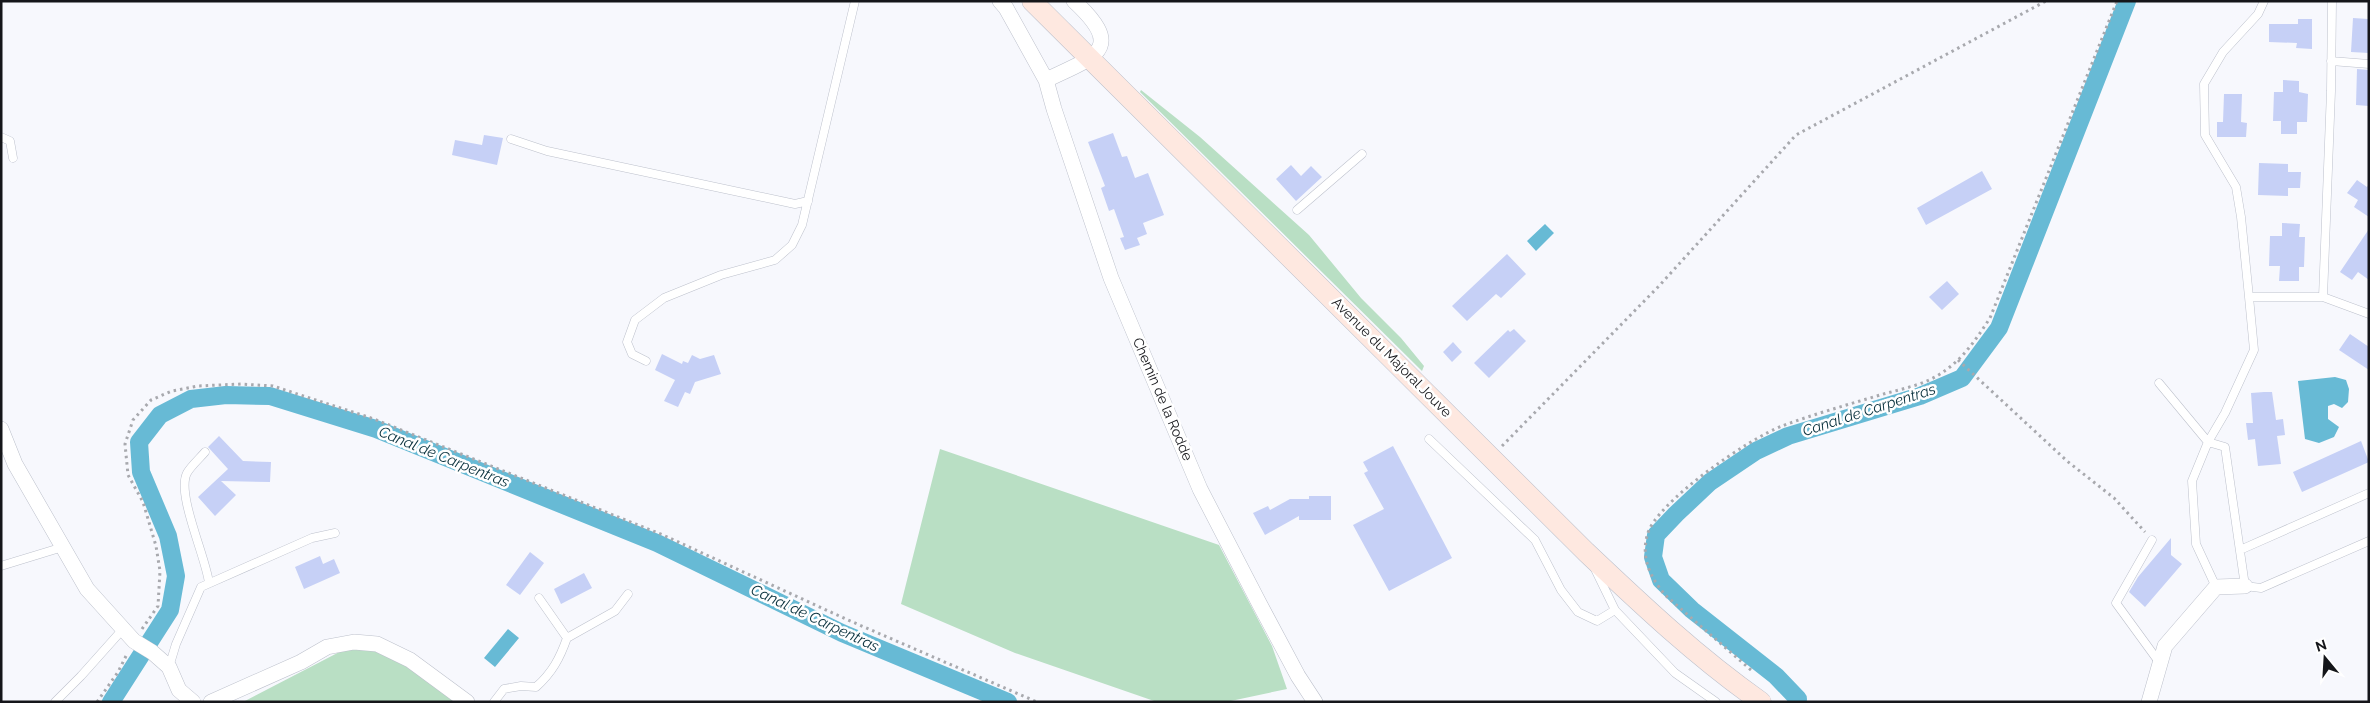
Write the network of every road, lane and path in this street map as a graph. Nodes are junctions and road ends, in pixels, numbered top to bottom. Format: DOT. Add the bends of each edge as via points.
graph roads {
  1 [pos="855,1"];
  2 [pos="1000,1"];
  3 [pos="1032,1"];
  4 [pos="1074,1"];
  5 [pos="2046,1"];
  6 [pos="2118,1"];
  7 [pos="2264,1"];
  8 [pos="2332,1"];
  9 [pos="1090,58"];
  10 [pos="2331,61"];
  11 [pos="2369,64"];
  12 [pos="1046,80"];
  13 [pos="1,137"];
  14 [pos="511,139"];
  15 [pos="1362,154"];
  16 [pos="13,158"];
  17 [pos="808,201"];
  18 [pos="1297,210"];
  19 [pos="2249,297"];
  20 [pos="2323,297"];
  21 [pos="2369,314"];
  22 [pos="1958,360"];
  23 [pos="646,361"];
  24 [pos="2160,384"];
  25 [pos="1,429"];
  26 [pos="1429,439"];
  27 [pos="2208,442"];
  28 [pos="205,452"];
  29 [pos="1491,457"];
  30 [pos="2369,493"];
  31 [pos="335,533"];
  32 [pos="2152,540"];
  33 [pos="2369,541"];
  34 [pos="63,547"];
  35 [pos="2240,550"];
  36 [pos="1586,552"];
  37 [pos="1,566"];
  38 [pos="209,583"];
  39 [pos="2216,586"];
  40 [pos="2245,586"];
  41 [pos="628,594"];
  42 [pos="539,598"];
  43 [pos="1615,610"];
  44 [pos="123,629"];
  45 [pos="567,638"];
  46 [pos="136,642"];
  47 [pos="2160,664"];
  48 [pos="169,667"];
  49 [pos="1755,673"];
  50 [pos="56,702"];
  51 [pos="97,702"];
  52 [pos="193,702"];
  53 [pos="211,702"];
  54 [pos="467,702"];
  55 [pos="494,702"];
  56 [pos="1037,702"];
  57 [pos="1315,702"];
  58 [pos="1716,702"];
  59 [pos="1761,702"];
  60 [pos="2149,702"];
  1 -- 17 [label="lane"];
  2 -- 12 [label="street, Chemin de la Rodde"];
  3 -- 9 [label="main road, Avenue du Majoral Jouve"];
  4 -- 9 [label="street" via="1100,30 1102,43"];
  5 -- 29 [label="path" via="1796,135 1659,286"];
  6 -- 22 [label="path" via="1990,318 1975,342"];
  7 -- 19 [label="lane" via="2258,14 2223,52 2204,84 2205,135 2236,187"];
  8 -- 10 [label="lane"];
  9 -- 12 [label="street"];
  9 -- 29 [label="main road, Avenue du Majoral Jouve"];
  10 -- 11 [label="lane"];
  10 -- 20 [label="lane"];
  12 -- 57 [label="street, Chemin de la Rodde" via="1111,278 1200,489"];
  13 -- 16 [label="lane" via="10,141"];
  14 -- 17 [label="lane" via="547,151 795,204"];
  15 -- 18 [label="lane"];
  17 -- 23 [label="lane" via="802,225 792,245 774,260 721,275 664,298 635,320 626,342 632,354"];
  19 -- 20 [label="lane"];
  19 -- 27 [label="lane" via="2254,350"];
  20 -- 21 [label="lane"];
  22 -- 32 [label="path" via="2067,461 2114,498"];
  22 -- 49 [label="path" via="1943,373 1916,385 1780,426 1702,474 1656,519 1647,536 1646,554 1654,582"];
  24 -- 27 [label="lane"];
  25 -- 34 [label="street" via="15,464"];
  26 -- 43 [label="lane" via="1535,540 1561,590 1578,612 1597,621"];
  27 -- 35 [label="lane" via="2225,447"];
  27 -- 39 [label="lane" via="2192,481 2196,544"];
  28 -- 38 [label="lane" via="186,474 184,491 207,566"];
  29 -- 36 [label="main road, Avenue du Majoral Jouve"];
  30 -- 35 [label="lane"];
  31 -- 38 [label="lane" via="312,538"];
  32 -- 47 [label="lane" via="2116,603"];
  33 -- 40 [label="lane" via="2261,588"];
  34 -- 37 [label="lane"];
  34 -- 44 [label="street" via="87,589"];
  35 -- 40 [label="lane"];
  36 -- 43 [label="lane"];
  36 -- 59 [label="main road, Avenue du Majoral Jouve" via="1658,620"];
  38 -- 48 [label="lane" via="201,587"];
  39 -- 40 [label="street"];
  39 -- 47 [label="street" via="2165,646"];
  41 -- 45 [label="lane" via="615,611"];
  42 -- 45 [label="lane"];
  43 -- 58 [label="lane" via="1675,672"];
  44 -- 46 [label="street"];
  44 -- 50 [label="lane"];
  45 -- 55 [label="lane" via="550,676 536,687 504,689"];
  46 -- 48 [label="street"];
  46 -- 51 [label="path"];
  46 -- 56 [label="path" via="158,606 160,571 143,502 128,475 125,444 133,420 151,400 172,391 198,386 273,386 374,419 663,535"];
  47 -- 60 [label="street"];
  48 -- 52 [label="street" via="179,690"];
  53 -- 54 [label="street" via="327,647 354,642 377,644 410,660"];
}
